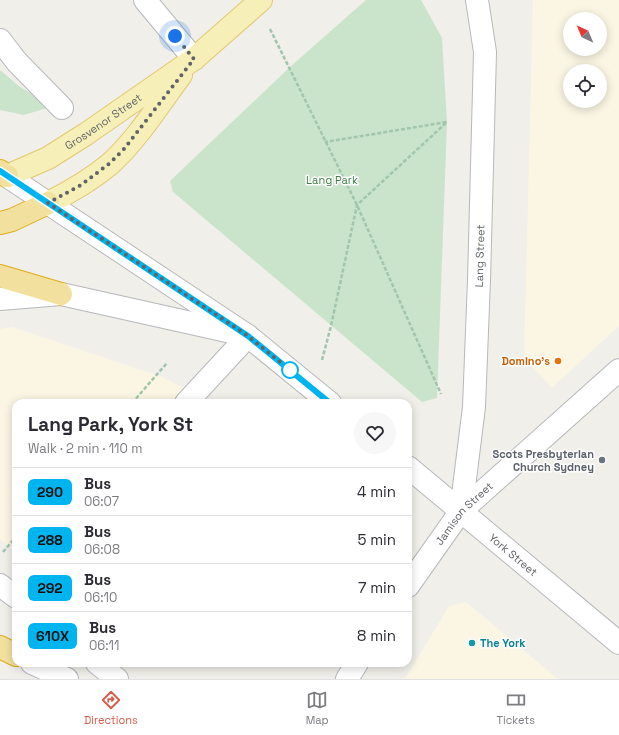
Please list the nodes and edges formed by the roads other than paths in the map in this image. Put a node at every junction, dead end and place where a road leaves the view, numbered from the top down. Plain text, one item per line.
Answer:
1 (145, 0) edge
2 (477, 0) edge
3 (493, 0) edge
4 (258, 2) edge
5 (0, 40) edge
6 (485, 52) junction
7 (194, 59) junction
8 (62, 108) dead end
9 (2, 175) edge
10 (48, 203) junction
11 (0, 223) edge
12 (0, 276) edge
13 (61, 294) junction
14 (0, 299) edge
15 (248, 336) junction
16 (619, 370) edge
17 (190, 399) edge
18 (325, 399) edge
19 (412, 470) edge
20 (461, 511) junction
21 (412, 580) edge
22 (0, 585) edge
23 (12, 594) edge
24 (619, 643) edge
25 (0, 648) edge
26 (12, 654) edge
27 (41, 667) edge
28 (102, 667) edge
29 (354, 667) edge
30 (67, 679) edge
31 (117, 679) edge
32 (346, 679) edge

1 - 7 street
2 - 6 street, Lang Street
3 - 6 street
4 - 7 main road, Grosvenor Street
5 - 8 street
6 - 20 street, Lang Street
7 - 9 main road, Grosvenor Street
7 - 10 main road, Grosvenor Street
9 - 10 street
10 - 11 highway
10 - 15 street
12 - 13 highway
13 - 14 street
13 - 15 street
15 - 17 street
15 - 18 street
16 - 20 street, Jamison Street
19 - 20 street, York Street
20 - 21 street, Jamison Street
20 - 24 street, York Street
22 - 23 street
25 - 26 highway
27 - 30 street
28 - 31 street
29 - 32 street

